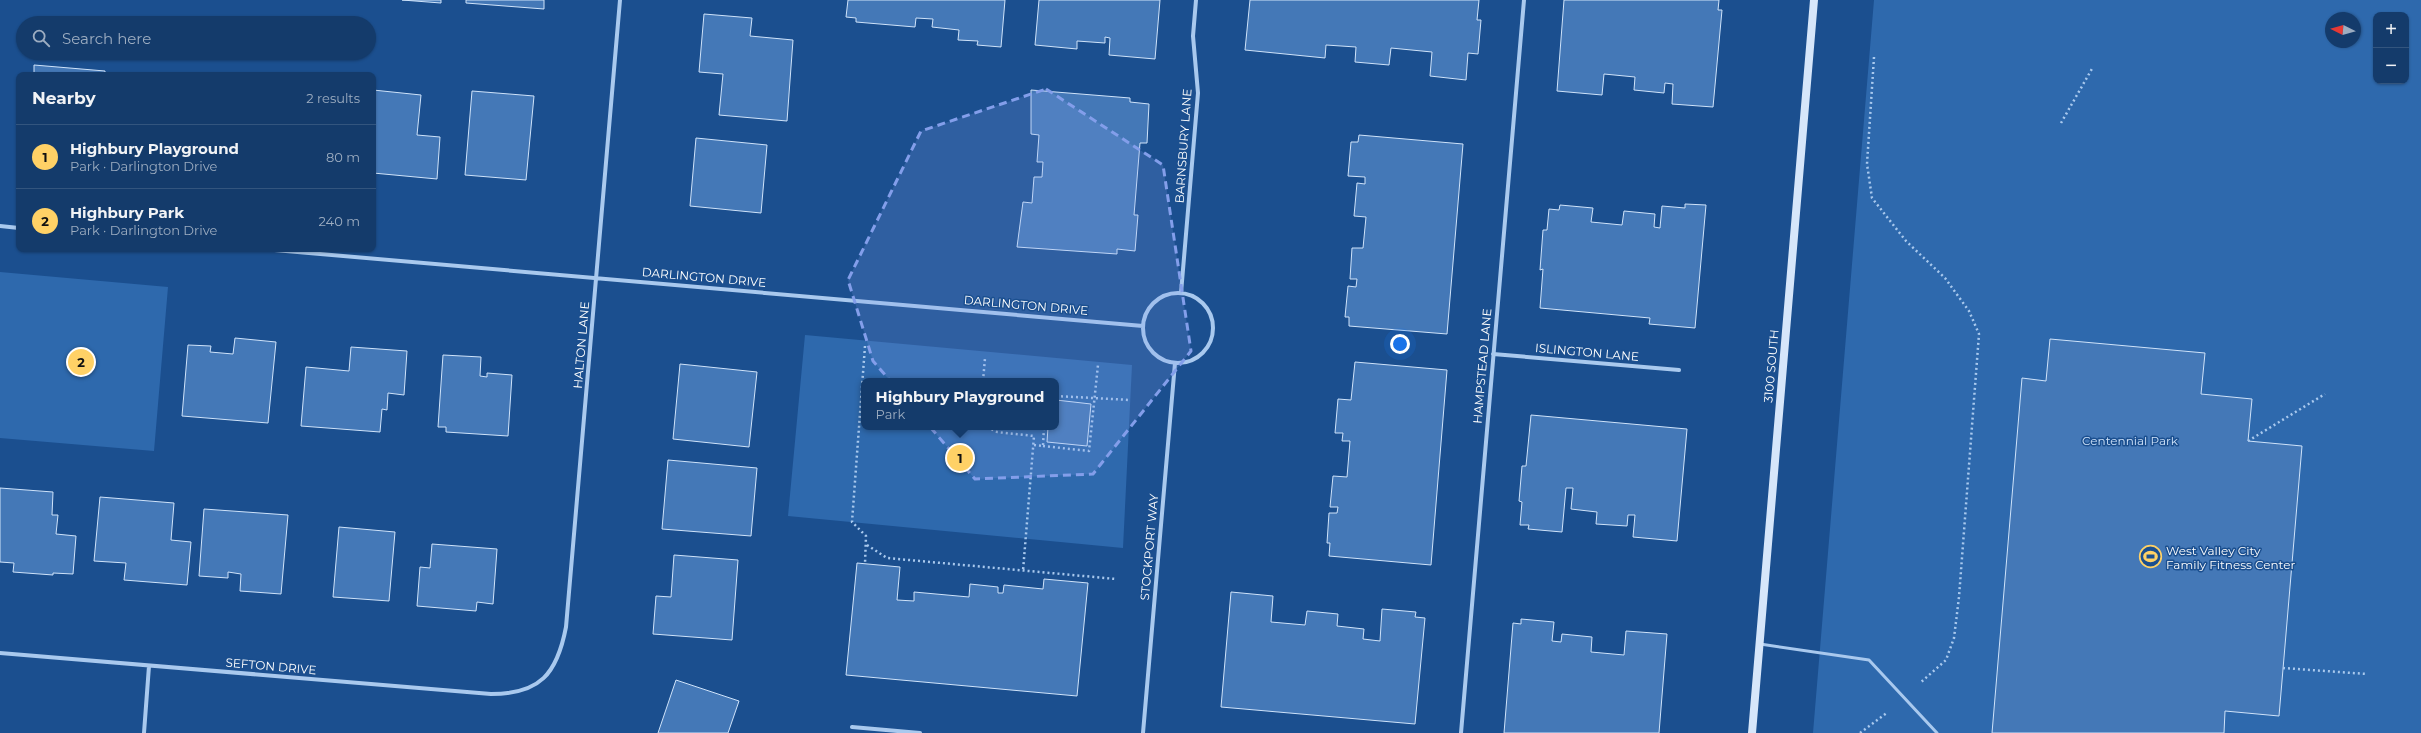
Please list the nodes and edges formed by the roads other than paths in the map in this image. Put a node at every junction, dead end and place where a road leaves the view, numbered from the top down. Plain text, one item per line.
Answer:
1 (620, 0) edge
2 (1196, 0) edge
3 (1524, 0) edge
4 (1814, 0) edge
5 (0, 226) edge
6 (16, 228) edge
7 (297, 252) edge
8 (596, 278) junction
9 (1181, 293) junction
10 (1143, 326) junction
11 (1493, 354) junction
12 (1175, 363) junction
13 (1678, 370) dead end
14 (1760, 644) junction
15 (0, 653) edge
16 (149, 666) junction
17 (539, 684) joint
18 (852, 727) dead end
19 (144, 733) edge
20 (920, 733) edge
21 (1143, 733) edge
22 (1460, 733) edge
23 (1752, 733) edge
24 (1937, 733) edge

1 - 8 street, HALTON LANE
2 - 9 street, BARNSBURY LANE
3 - 11 street, HAMPSTEAD LANE
4 - 14 main road, 3100 SOUTH
5 - 6 street
7 - 8 street, DARLINGTON DRIVE
8 - 10 street, DARLINGTON DRIVE
8 - 17 street, HALTON LANE
9 - 10 street
9 - 12 street
10 - 12 street
11 - 13 street, ISLINGTON LANE
11 - 22 street, HAMPSTEAD LANE
12 - 21 street, STOCKPORT WAY
14 - 23 main road, 3100 SOUTH
14 - 24 lane
15 - 16 street, SEFTON DRIVE
16 - 17 street, SEFTON DRIVE
16 - 19 street
18 - 20 street

